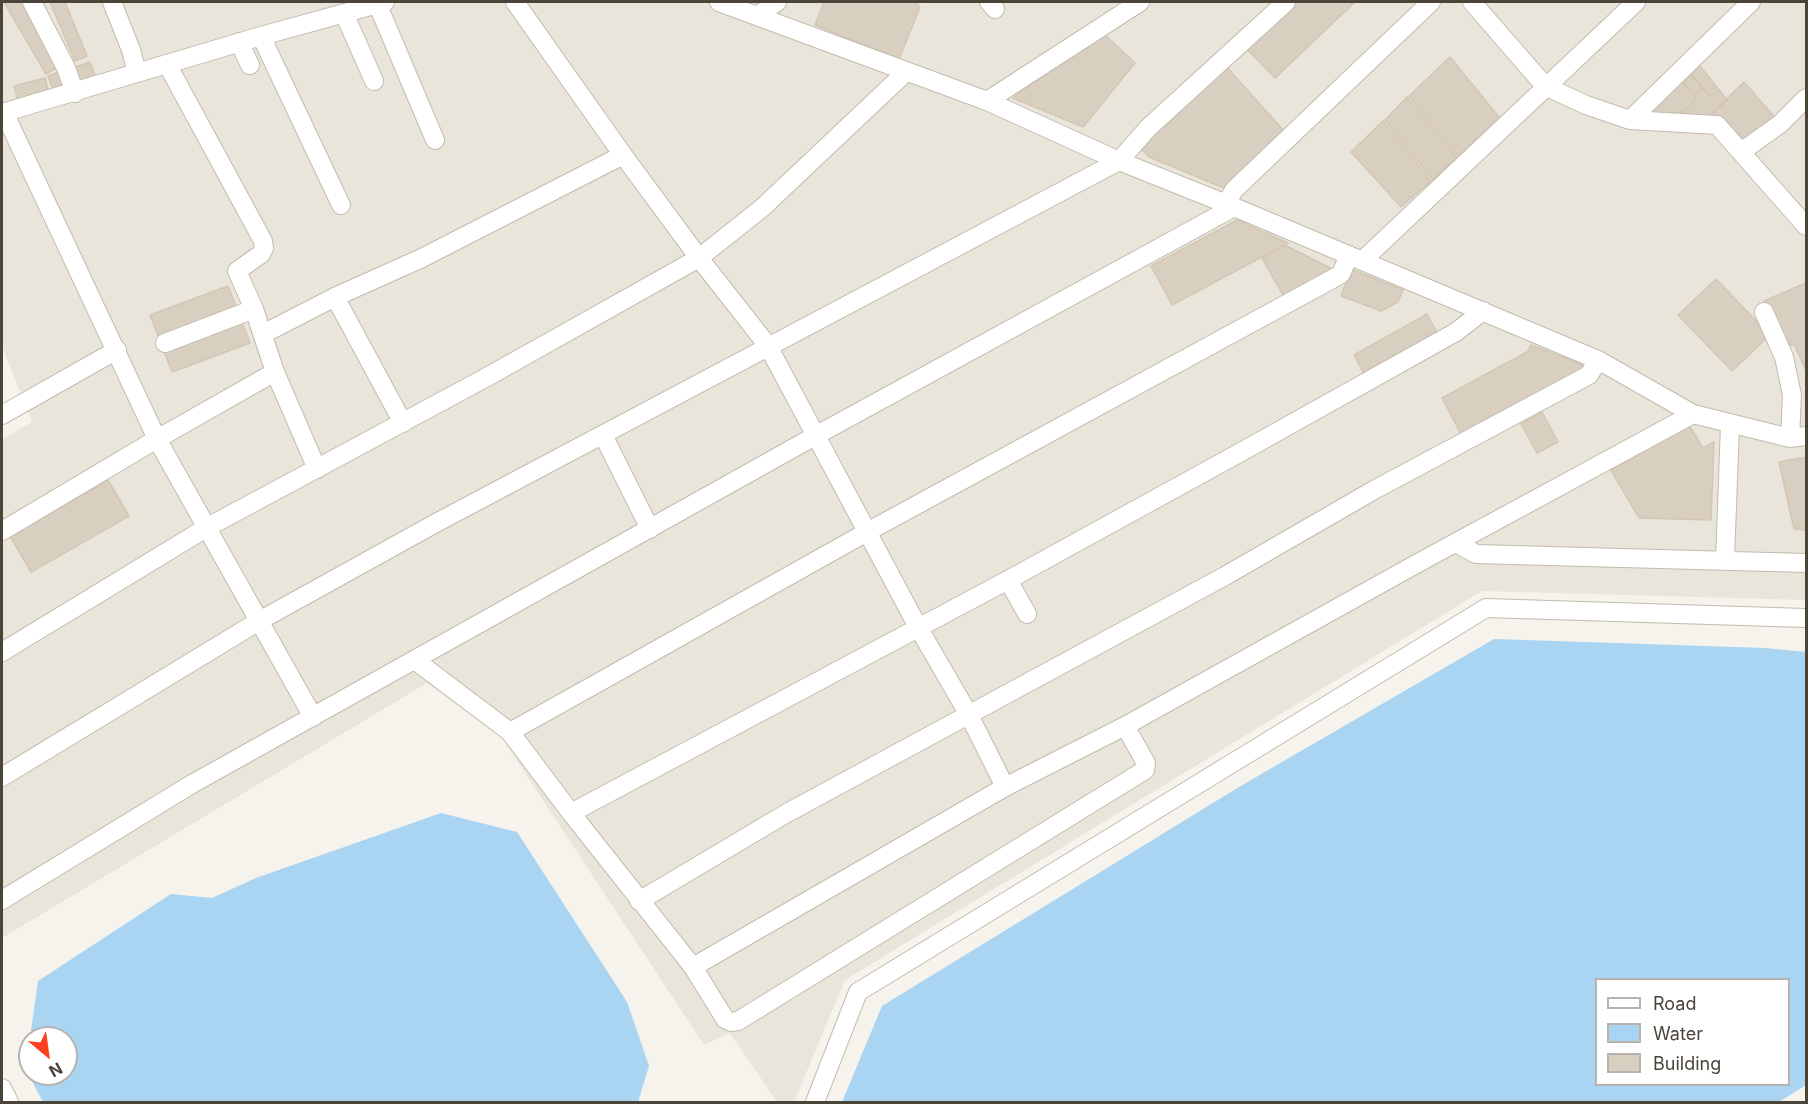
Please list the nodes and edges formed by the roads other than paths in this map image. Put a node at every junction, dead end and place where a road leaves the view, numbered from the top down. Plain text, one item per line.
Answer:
1 (32, 2) edge
2 (112, 2) edge
3 (381, 2) edge
4 (515, 2) edge
5 (719, 2) edge
6 (777, 2) edge
7 (1286, 2) edge
8 (1431, 2) edge
9 (1472, 2) edge
10 (1636, 2) edge
11 (1751, 2) edge
12 (1134, 3) edge
13 (345, 13) junction
14 (758, 16) junction
15 (261, 36) junction
16 (239, 42) junction
17 (167, 64) junction
18 (250, 65) dead end
19 (906, 72) junction
20 (137, 73) junction
21 (374, 81) dead end
22 (1545, 86) junction
23 (75, 93) junction
24 (1806, 98) edge
25 (987, 101) junction
26 (3, 113) edge
27 (1630, 120) junction
28 (435, 140) dead end
29 (1741, 152) junction
30 (623, 155) junction
31 (1119, 161) junction
32 (341, 205) dead end
33 (1230, 205) junction
34 (1804, 218) edge
35 (699, 258) junction
36 (1356, 258) junction
37 (335, 297) junction
38 (254, 309) junction
39 (1483, 311) junction
40 (1764, 312) dead end
41 (262, 334) junction
42 (165, 343) dead end
43 (768, 346) junction
44 (117, 350) junction
45 (1598, 360) junction
46 (275, 372) junction
47 (1693, 414) junction
48 (2, 416) edge
49 (403, 423) junction
50 (1730, 424) junction
51 (603, 435) junction
52 (815, 436) junction
53 (1798, 437) edge
54 (157, 438) junction
55 (317, 469) junction
56 (206, 528) junction
57 (650, 529) junction
58 (2, 531) edge
59 (867, 532) junction
60 (1456, 543) junction
61 (1725, 561) junction
62 (1806, 563) edge
63 (1008, 580) junction
64 (1027, 614) dead end
65 (1806, 618) edge
66 (259, 621) junction
67 (918, 627) junction
68 (2, 652) edge
69 (416, 661) junction
70 (969, 715) junction
71 (313, 717) junction
72 (1125, 726) junction
73 (510, 732) junction
74 (2, 777) edge
75 (1005, 787) junction
76 (571, 813) junction
77 (2, 900) edge
78 (639, 901) junction
79 (693, 968) junction
80 (2, 1088) edge
81 (9, 1102) edge
82 (815, 1102) edge

1 - 23 street
2 - 20 street
3 - 13 street
3 - 28 street
4 - 30 street
5 - 14 street
6 - 14 street
7 - 31 street
8 - 33 street
9 - 22 street
10 - 22 street
11 - 27 street
12 - 25 street
13 - 15 street
13 - 21 street
14 - 19 street
15 - 16 street
15 - 32 street
16 - 17 street
16 - 18 street
17 - 20 street
17 - 38 street
19 - 25 street
19 - 35 street
20 - 23 street
22 - 27 street
22 - 36 street
23 - 26 street
24 - 29 street
25 - 31 street
26 - 44 street
27 - 29 street
29 - 34 street
30 - 35 street
30 - 37 street
31 - 33 street
31 - 43 street
33 - 36 street
33 - 52 street
35 - 43 street
35 - 49 street
36 - 39 street
36 - 59 street
37 - 41 street
37 - 49 street
38 - 41 street
38 - 42 street
39 - 45 street
39 - 63 street
40 - 53 street
41 - 46 street
43 - 51 street
43 - 52 street
44 - 48 street
44 - 54 street
45 - 47 street
45 - 70 street
46 - 54 street
46 - 55 street
47 - 50 street
47 - 60 street
49 - 55 street
50 - 53 street
50 - 61 street
51 - 57 street
51 - 66 street
52 - 57 street
52 - 59 street
54 - 56 street
54 - 58 street
55 - 56 street
56 - 66 street
56 - 68 street
57 - 69 street
59 - 67 street
59 - 73 street
60 - 61 street
60 - 72 street
61 - 62 street
63 - 64 street
63 - 67 street
65 - 82 street
66 - 71 street
66 - 74 street
67 - 70 street
67 - 76 street
69 - 71 street
69 - 73 street
70 - 75 street
70 - 78 street
71 - 77 street
72 - 75 street
72 - 79 street
73 - 76 street
75 - 79 street
76 - 78 street
78 - 79 street
80 - 81 street

